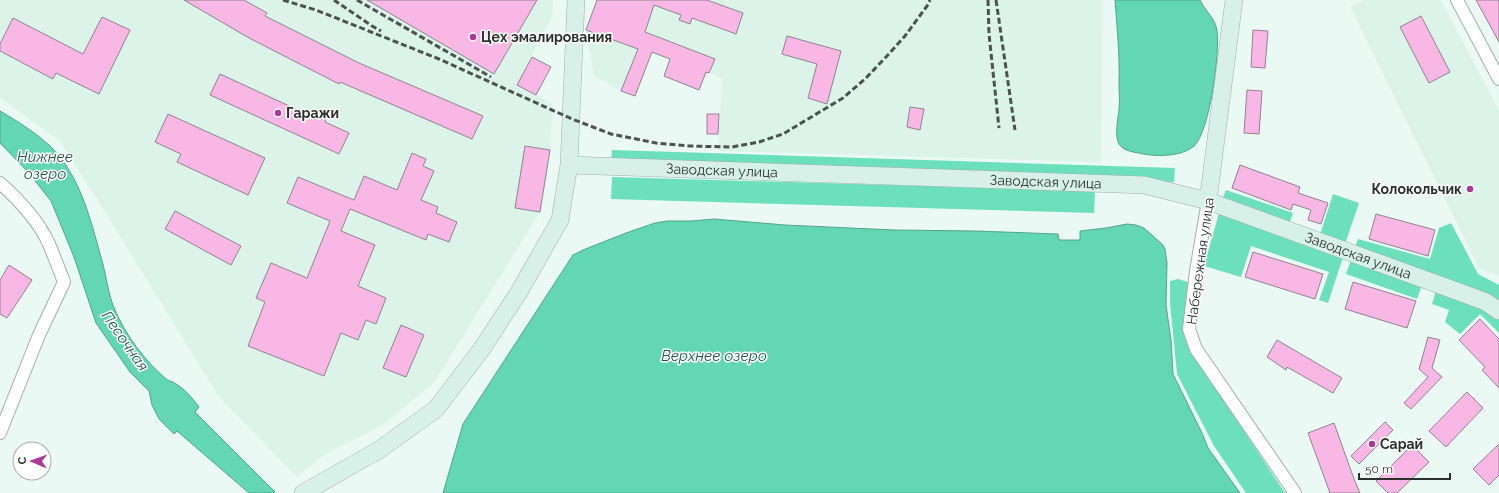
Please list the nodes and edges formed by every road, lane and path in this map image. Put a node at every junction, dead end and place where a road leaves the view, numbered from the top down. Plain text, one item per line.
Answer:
1 (576, 0) edge
2 (1234, 0) edge
3 (1457, 0) edge
4 (1499, 79) edge
5 (569, 166) junction
6 (0, 183) edge
7 (1208, 201) junction
8 (1499, 311) edge
9 (0, 433) edge
10 (303, 493) edge
11 (1294, 493) edge

1 - 5 main road
2 - 7 main road, Набережная улица
3 - 4 street
5 - 7 main road, Заводская улица
5 - 10 main road
6 - 9 street
7 - 8 main road, Заводская улица
7 - 11 street, Набережная улица

